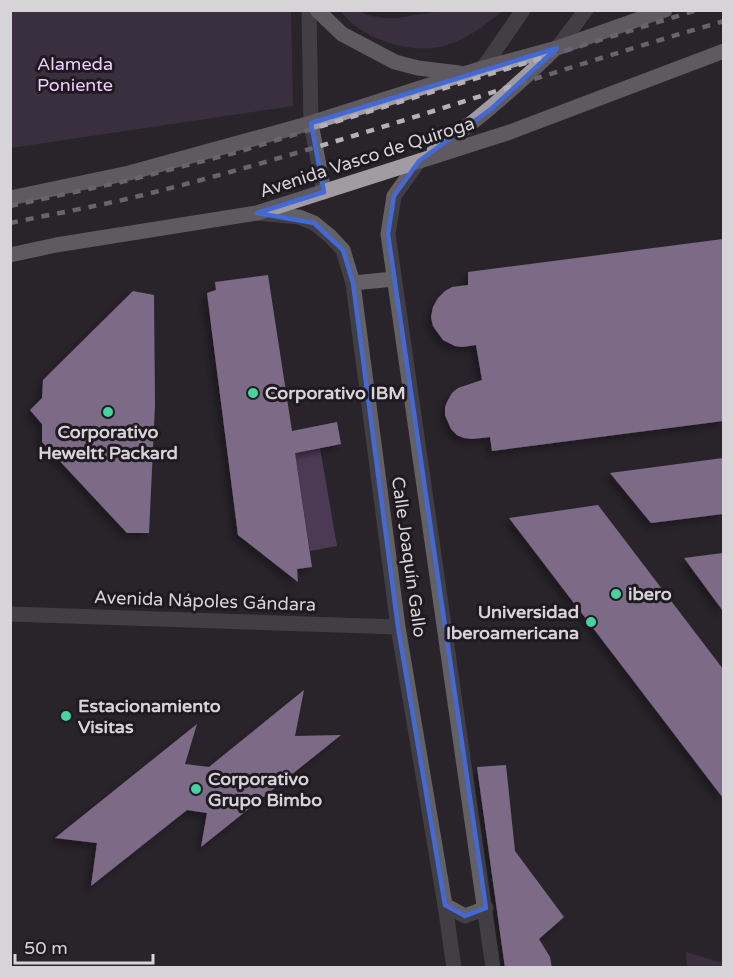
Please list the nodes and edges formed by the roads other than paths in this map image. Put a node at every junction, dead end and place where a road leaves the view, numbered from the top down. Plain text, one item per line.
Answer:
1 (309, 10) edge
2 (317, 10) edge
3 (523, 10) edge
4 (586, 10) edge
5 (665, 10) edge
6 (557, 48) junction
7 (723, 51) edge
8 (483, 68) junction
9 (465, 73) junction
10 (311, 123) junction
11 (419, 161) junction
12 (324, 192) junction
13 (10, 198) edge
14 (257, 213) junction
15 (10, 255) edge
16 (394, 279) junction
17 (353, 283) junction
18 (10, 614) edge
19 (398, 627) junction
20 (445, 905) junction
21 (486, 908) junction
22 (454, 968) edge
23 (494, 968) edge

1 - 10 street
2 - 9 main road
3 - 8 street
4 - 6 street
5 - 6 main road
6 - 8 main road
6 - 11 main road
7 - 11 main road, Avenida Vasco de Quiroga
8 - 9 main road
9 - 10 main road
10 - 12 street
10 - 13 main road
11 - 12 main road, Avenida Vasco de Quiroga
11 - 16 street, Calle Joaquín Gallo
12 - 14 main road, Avenida Vasco de Quiroga
14 - 15 main road, Avenida Vasco de Quiroga
14 - 17 street, Calle Joaquín Gallo
16 - 17 street
16 - 21 street, Calle Joaquín Gallo
17 - 19 street, Calle Joaquín Gallo
18 - 19 street, Avenida Nápoles Gándara
19 - 20 street, Calle Joaquín Gallo
20 - 21 street
20 - 22 street, Calle Joaquín Gallo
21 - 23 street, Calle Joaquín Gallo

